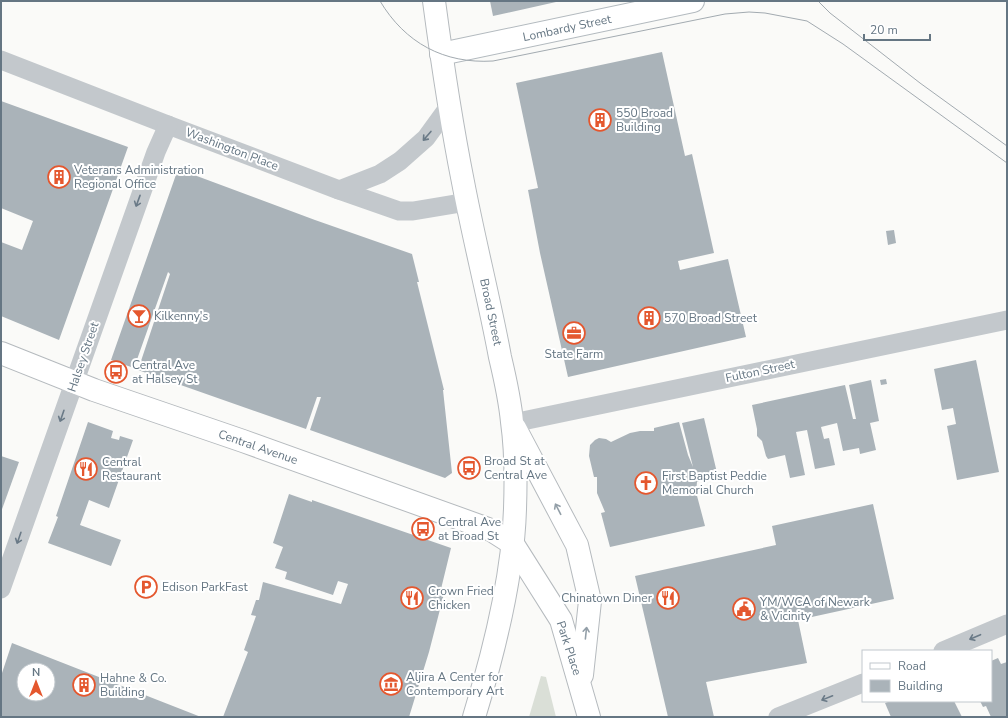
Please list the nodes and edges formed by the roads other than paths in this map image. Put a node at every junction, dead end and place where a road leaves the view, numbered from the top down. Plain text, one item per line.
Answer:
1 (434, 1) edge
2 (693, 1) edge
3 (441, 54) junction
4 (1, 60) edge
5 (450, 105) junction
6 (168, 125) junction
7 (339, 190) junction
8 (467, 202) junction
9 (1007, 320) edge
10 (1, 353) edge
11 (74, 382) junction
12 (513, 423) junction
13 (513, 544) junction
14 (1, 589) edge
15 (1007, 624) edge
16 (945, 650) edge
17 (862, 683) edge
18 (581, 686) junction
19 (474, 717) edge
20 (589, 717) edge
21 (778, 717) edge

1 - 3 main road
2 - 3 main road, Lombardy Street
3 - 5 main road, Broad Street
4 - 6 street, Washington Place
5 -> 7 street
5 - 8 main road, Broad Street
6 - 7 street, Washington Place
6 -> 11 street, Halsey Street
7 - 8 street, Washington Place
8 - 12 main road, Broad Street
9 - 12 street, Fulton Street
10 - 11 main road, Central Avenue
11 - 13 main road, Central Avenue
11 -> 14 street, Halsey Street
12 - 13 main road
18 -> 12 main road
13 - 18 main road, Park Place
13 - 19 main road
15 -> 16 street
17 -> 21 street
18 - 20 main road, Park Place

